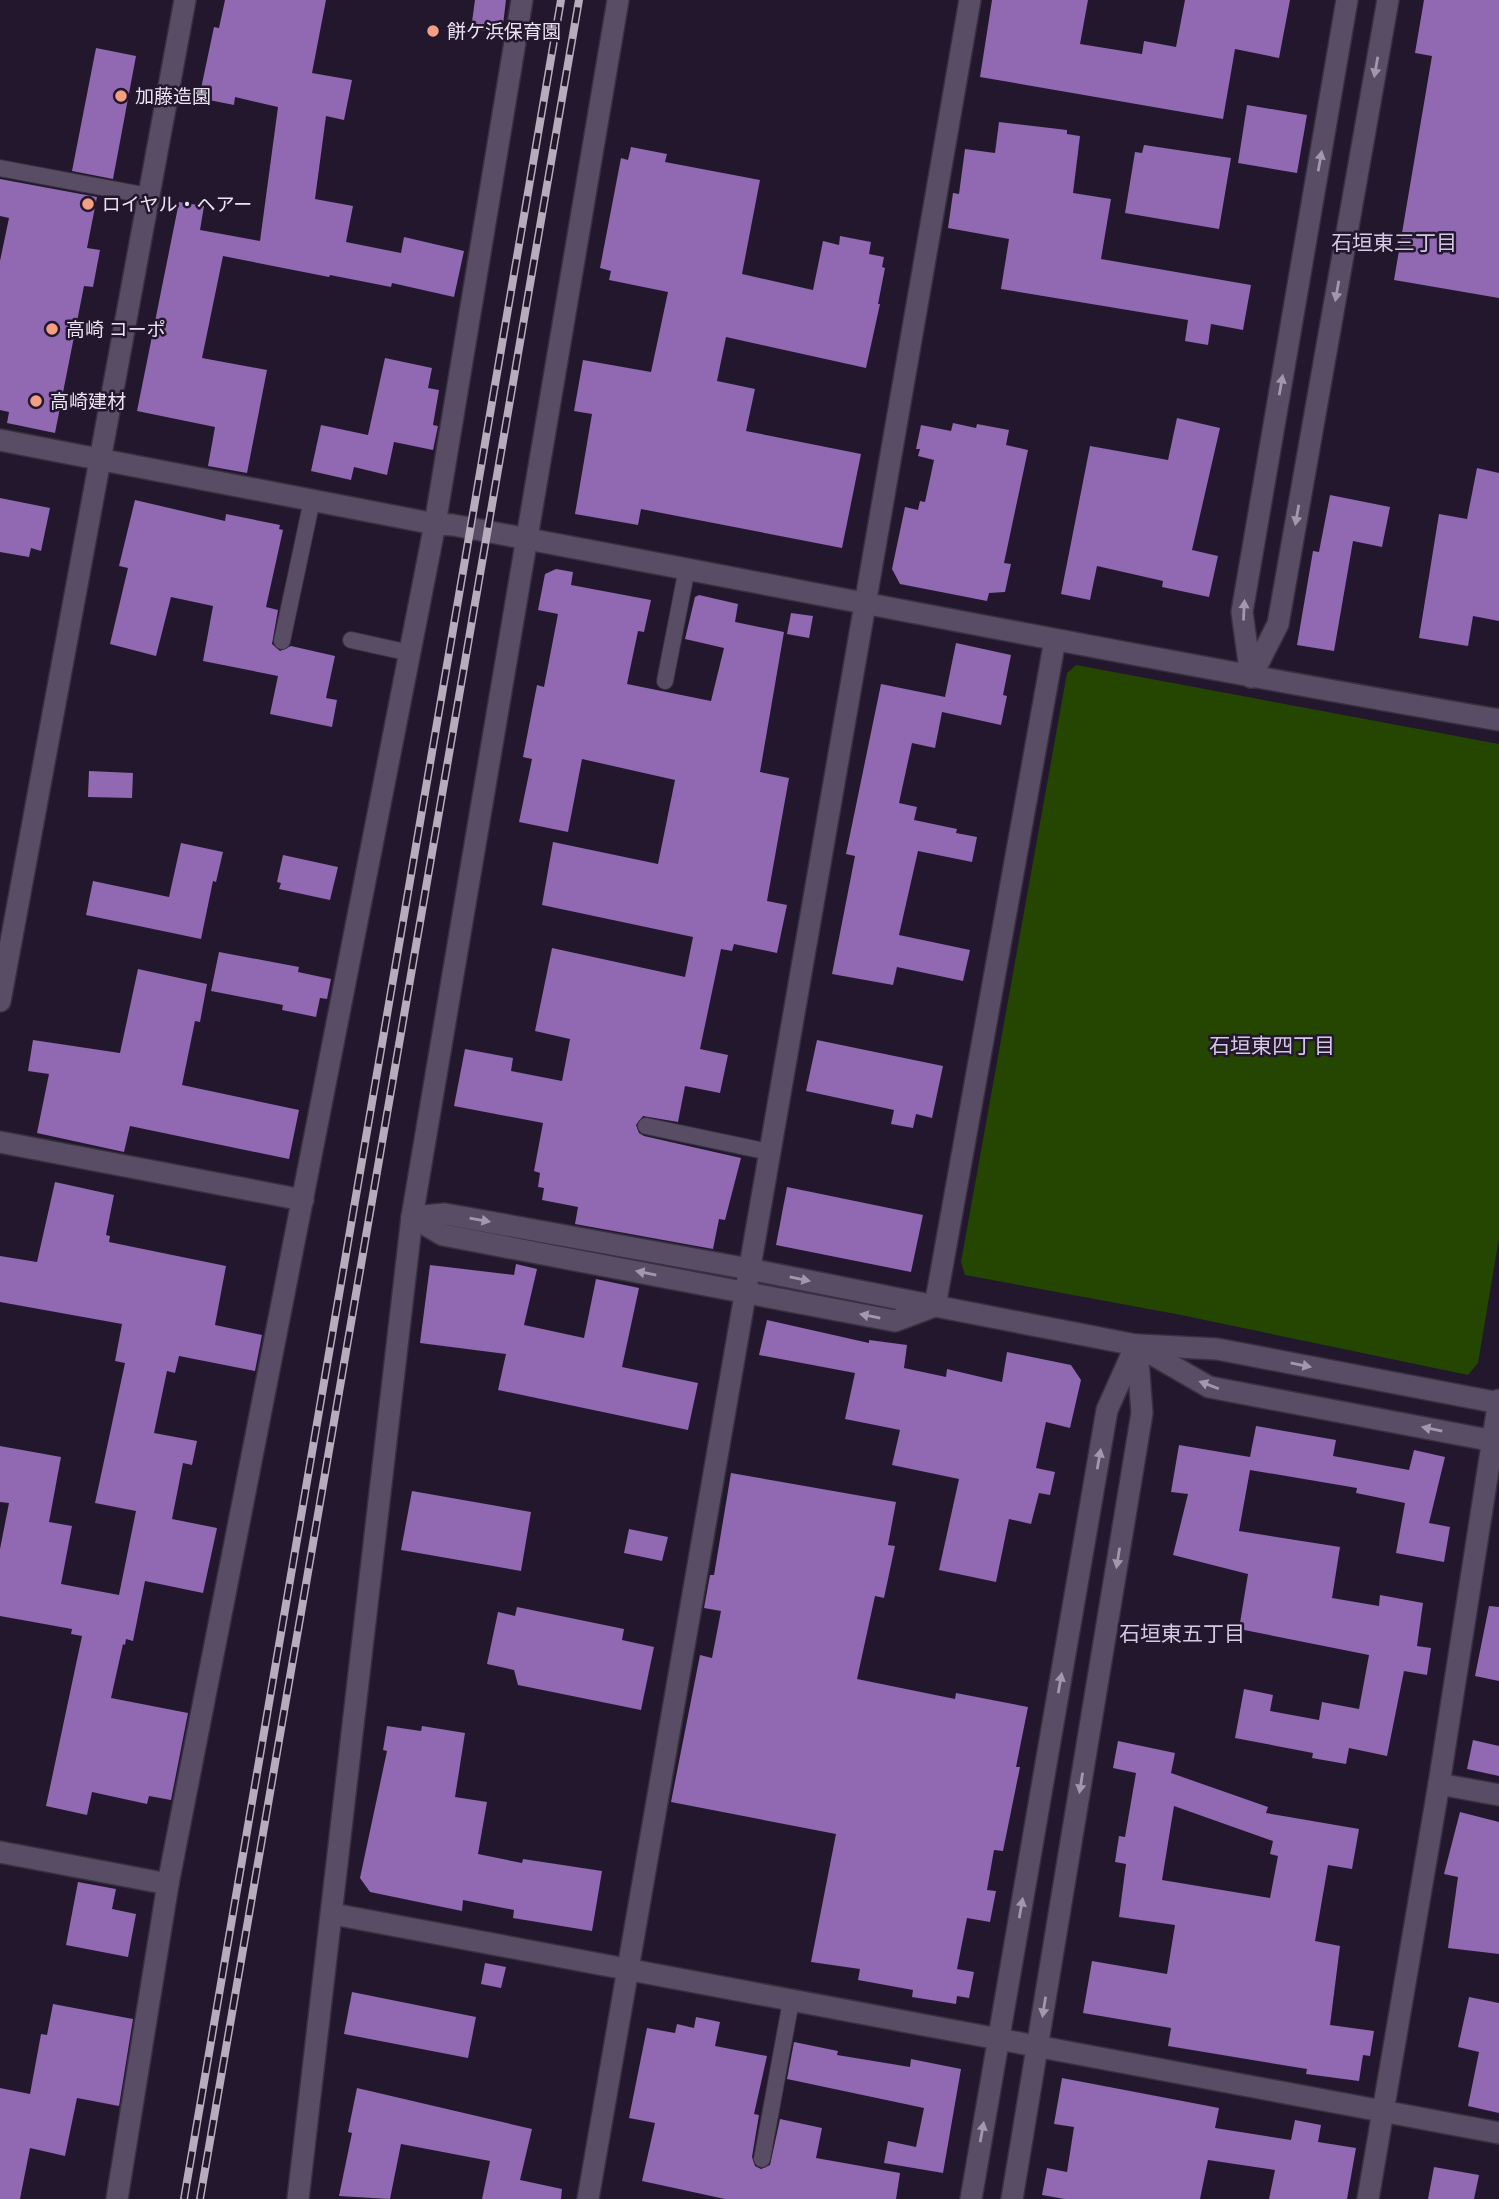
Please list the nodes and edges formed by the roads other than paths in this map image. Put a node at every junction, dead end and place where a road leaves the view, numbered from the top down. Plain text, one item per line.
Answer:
1 (185, 0) edge
2 (522, 0) edge
3 (618, 0) edge
4 (970, 0) edge
5 (1347, 0) edge
6 (1388, 0) edge
7 (0, 168) edge
8 (149, 196) junction
9 (0, 440) edge
10 (100, 458) junction
11 (312, 500) junction
12 (435, 524) junction
13 (525, 538) junction
14 (687, 568) junction
15 (865, 602) junction
16 (351, 640) dead end
17 (1055, 640) junction
18 (282, 641) dead end
19 (410, 653) junction
20 (1251, 677) junction
21 (665, 681) dead end
22 (1499, 720) edge
23 (0, 1001) edge
24 (646, 1126) dead end
25 (0, 1142) edge
26 (769, 1152) junction
27 (303, 1200) junction
28 (412, 1217) junction
29 (749, 1269) junction
30 (745, 1292) junction
31 (934, 1306) junction
32 (1136, 1345) junction
33 (1499, 1402) edge
34 (1496, 1441) edge
35 (1439, 1784) junction
36 (1499, 1795) edge
37 (0, 1852) edge
38 (168, 1884) junction
39 (333, 1914) junction
40 (628, 1971) junction
41 (791, 2001) junction
42 (998, 2040) junction
43 (1038, 2048) junction
44 (1382, 2111) junction
45 (1499, 2133) edge
46 (762, 2159) dead end
47 (117, 2199) edge
48 (298, 2199) edge
49 (588, 2199) edge
50 (971, 2199) edge
51 (1012, 2199) edge
52 (1367, 2199) edge

1 - 8 street
2 - 12 street
3 - 13 street
4 - 15 street
20 -> 5 street
6 -> 20 street
7 - 8 lane
8 - 10 street
9 - 10 street
10 - 11 street
10 - 23 street
11 - 12 street
11 - 18 lane
12 - 13 street
12 - 19 street
13 - 14 street
13 - 28 street
14 - 15 street
14 - 21 lane
15 - 17 street
15 - 26 street
16 - 19 lane
17 - 20 street
17 - 31 street
19 - 27 street
20 - 22 street
24 - 26 lane
25 - 27 street
26 - 29 street
27 - 38 street
28 -> 29 street
30 -> 28 street
28 - 39 street
29 - 30 street
29 -> 31 street
31 -> 30 street
30 - 40 street
31 - 32 street
32 -> 33 street
34 -> 32 street
42 -> 32 street
32 -> 43 street
33 - 34 street
34 - 35 street
35 - 36 street
35 - 44 street
37 - 38 street
38 - 47 street
39 - 40 street
39 - 48 street
40 - 41 street
40 - 49 street
41 - 42 street
41 - 46 lane
42 - 43 street
50 -> 42 street
43 - 44 street
43 - 51 street
44 - 45 street
44 - 52 street

